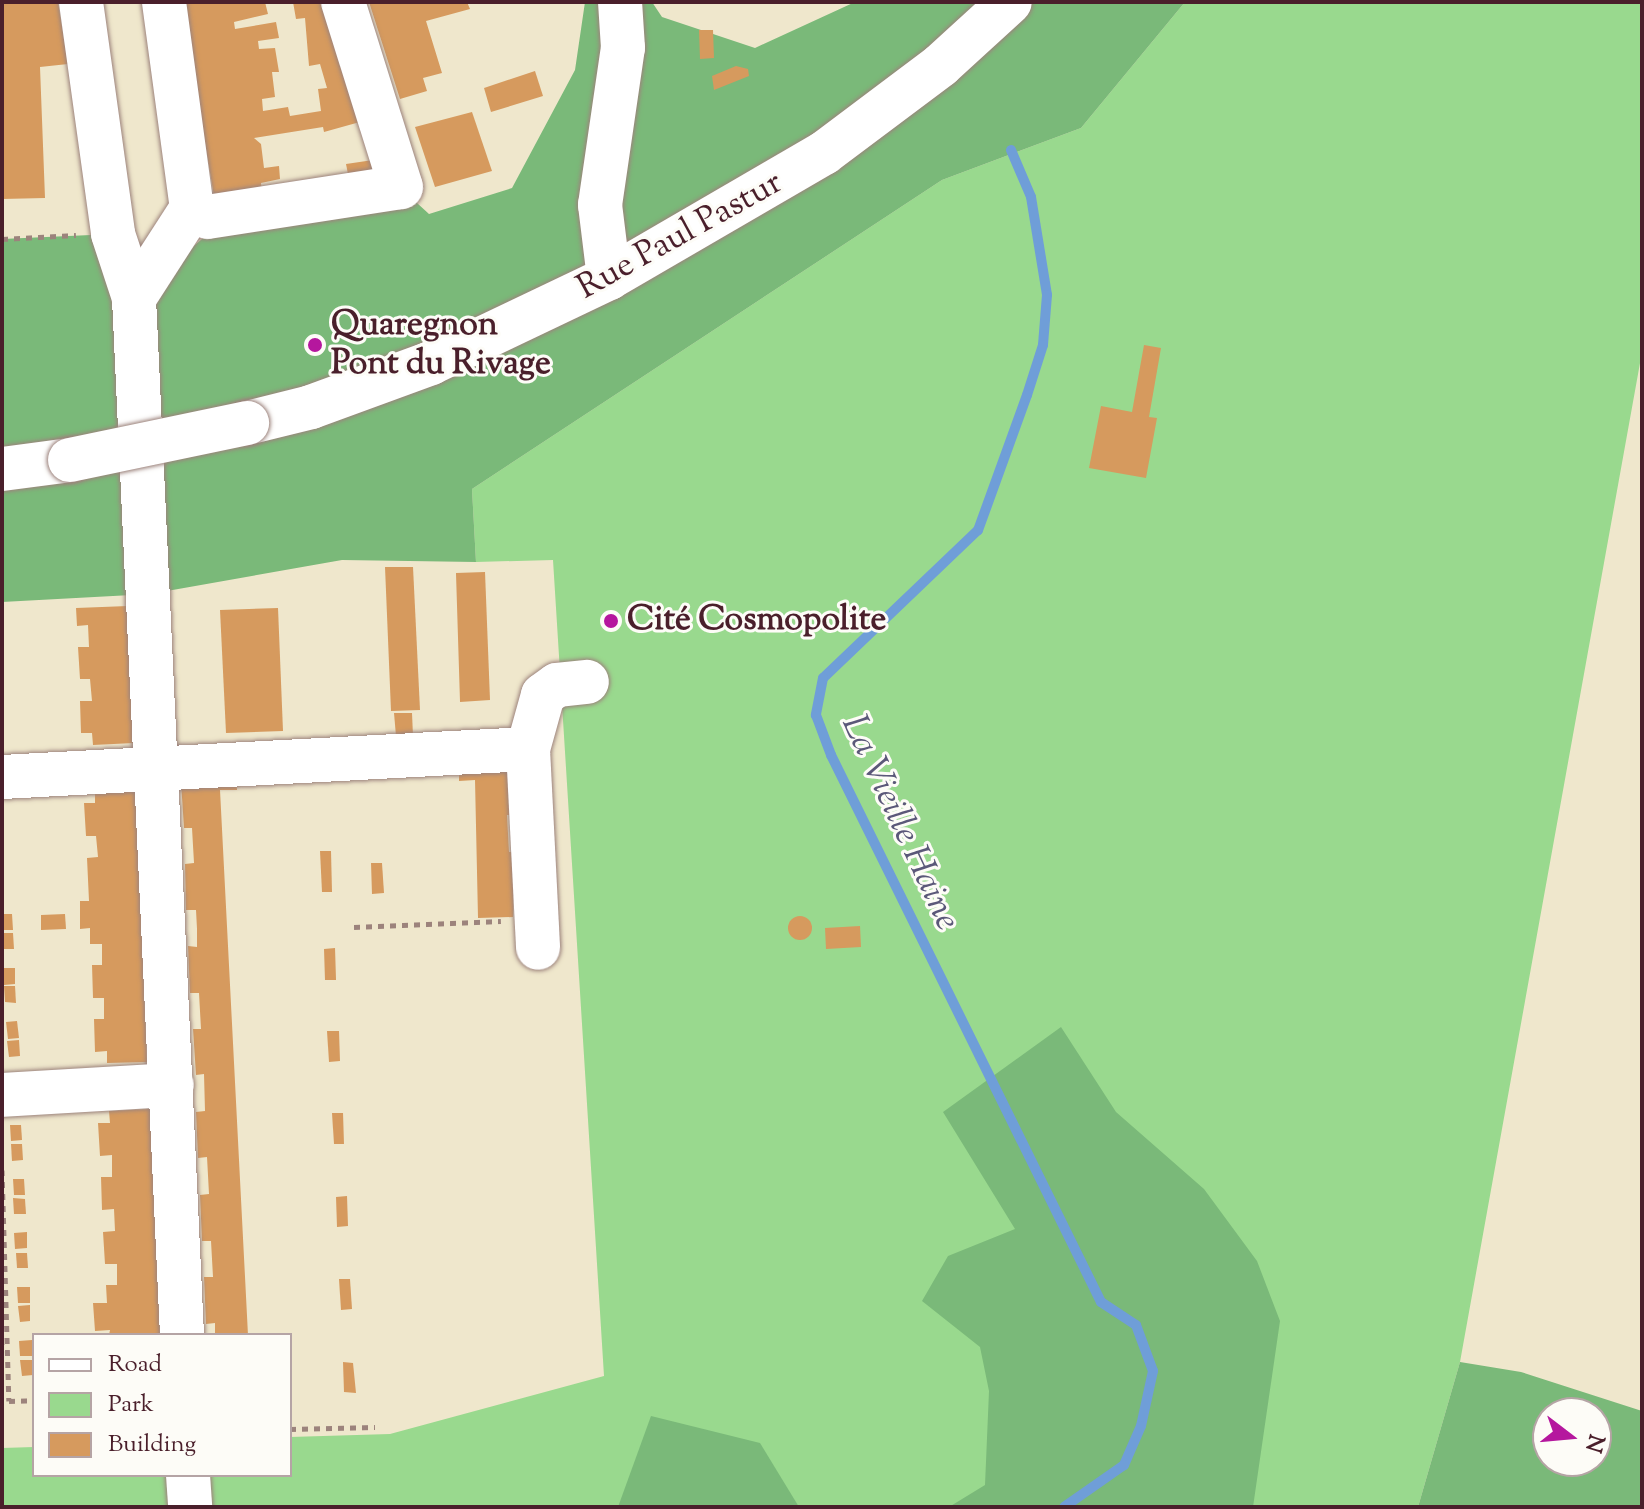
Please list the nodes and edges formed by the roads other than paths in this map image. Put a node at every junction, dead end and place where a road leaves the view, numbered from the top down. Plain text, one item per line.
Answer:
1 (81, 2) edge
2 (164, 2) edge
3 (343, 2) edge
4 (620, 2) edge
5 (1010, 2) edge
6 (200, 212) junction
7 (609, 278) junction
8 (134, 298) junction
9 (2, 469) edge
10 (587, 682) dead end
11 (528, 749) junction
12 (158, 769) junction
13 (2, 777) edge
14 (538, 934) road end
15 (172, 1085) junction
16 (2, 1095) edge
17 (182, 1333) edge
18 (188, 1477) edge
19 (190, 1507) edge

1 - 8 street
2 - 6 street
3 - 6 street
4 - 7 street
5 - 7 street, Rue Paul Pastur
6 - 8 street
7 - 9 street, Rue Paul Pastur, bridge
8 - 12 street
10 - 11 street
11 - 12 street
11 - 14 street
12 - 13 street
12 - 15 street
15 - 16 street
15 - 17 street
18 - 19 street

